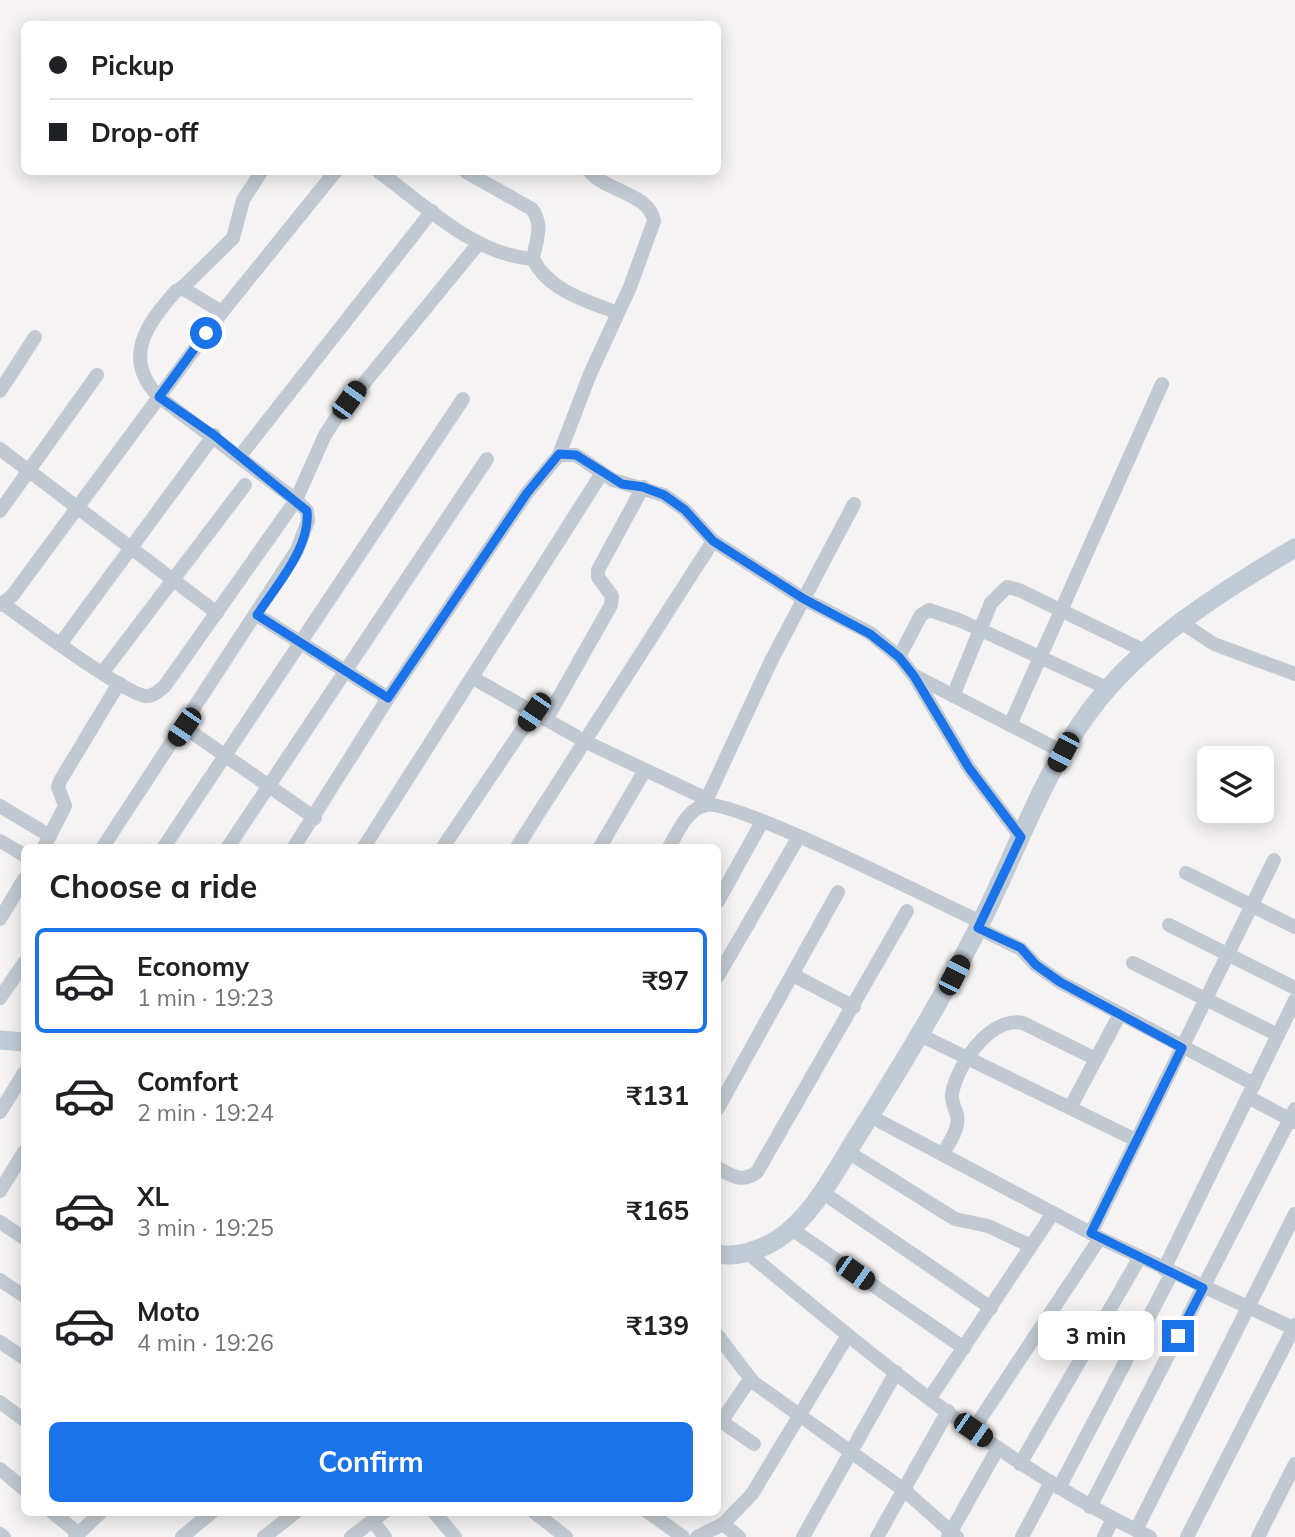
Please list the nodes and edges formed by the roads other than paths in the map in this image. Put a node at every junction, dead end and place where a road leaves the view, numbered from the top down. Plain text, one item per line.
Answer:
1 (259, 175) edge
2 (333, 175) edge
3 (383, 175) edge
4 (471, 175) edge
5 (594, 175) edge
6 (432, 211) junction
7 (479, 243) junction
8 (533, 259) junction
9 (182, 288) junction
10 (222, 312) junction
11 (618, 313) junction
12 (35, 337) dead end
13 (97, 375) dead end
14 (1162, 384) dead end
15 (0, 391) edge
16 (159, 397) junction
17 (463, 399) dead end
18 (214, 435) junction
19 (0, 449) edge
20 (559, 454) junction
21 (240, 456) junction
22 (487, 459) dead end
23 (31, 471) junction
24 (602, 473) junction
25 (245, 485) dead end
26 (643, 487) junction
27 (296, 500) junction
28 (854, 504) dead end
29 (78, 506) junction
30 (0, 511) edge
31 (713, 541) junction
32 (131, 548) junction
33 (1295, 548) edge
34 (172, 579) junction
35 (804, 599) junction
36 (1, 604) edge
37 (1061, 609) junction
38 (216, 613) junction
39 (257, 615) junction
40 (1182, 623) junction
41 (979, 629) junction
42 (61, 643) junction
43 (300, 644) junction
44 (1147, 652) junction
45 (1041, 656) junction
46 (899, 657) junction
47 (344, 671) junction
48 (103, 672) junction
49 (1295, 674) edge
50 (914, 676) junction
51 (473, 678) junction
52 (119, 683) junction
53 (1109, 689) junction
54 (953, 696) junction
55 (388, 698) junction
56 (540, 716) junction
57 (1010, 725) junction
58 (184, 727) junction
59 (586, 742) junction
60 (1063, 752) junction
61 (226, 757) junction
62 (645, 770) junction
63 (270, 786) junction
64 (706, 802) junction
65 (0, 806) edge
66 (315, 818) junction
67 (762, 822) junction
68 (1021, 837) junction
69 (799, 838) junction
70 (0, 841) edge
71 (47, 842) edge
72 (106, 844) edge
73 (166, 844) edge
74 (230, 844) edge
75 (296, 844) edge
76 (366, 844) edge
77 (445, 844) edge
78 (519, 844) edge
79 (602, 844) edge
80 (671, 844) edge
81 (21, 853) edge
82 (1274, 860) dead end
83 (1186, 873) dead end
84 (21, 883) edge
85 (838, 892) dead end
86 (721, 896) edge
87 (1252, 905) junction
88 (2, 910) edge
89 (906, 911) dead end
90 (979, 925) junction
91 (1169, 925) dead end
92 (1295, 926) edge
93 (1228, 954) junction
94 (1133, 963) dead end
95 (21, 967) edge
96 (721, 971) edge
97 (793, 975) junction
98 (1295, 988) edge
99 (0, 998) edge
100 (1206, 999) junction
101 (1295, 1000) edge
102 (854, 1007) junction
103 (1120, 1014) junction
104 (920, 1035) junction
105 (1278, 1035) junction
106 (0, 1040) edge
107 (21, 1042) edge
108 (1182, 1048) junction
109 (968, 1059) junction
110 (1096, 1059) junction
111 (21, 1078) edge
112 (1251, 1090) junction
113 (721, 1103) edge
114 (1070, 1108) junction
115 (0, 1112) edge
116 (870, 1116) junction
117 (1293, 1116) edge
118 (1136, 1140) junction
119 (848, 1152) junction
120 (943, 1154) junction
121 (21, 1157) edge
122 (721, 1170) edge
123 (0, 1191) edge
124 (822, 1192) junction
125 (1053, 1213) junction
126 (1295, 1214) edge
127 (0, 1222) edge
128 (790, 1228) junction
129 (1096, 1235) junction
130 (21, 1236) edge
131 (1031, 1246) junction
132 (748, 1253) junction
133 (721, 1255) edge
134 (1140, 1257) junction
135 (1168, 1271) junction
136 (0, 1280) edge
137 (1203, 1288) junction
138 (21, 1294) edge
139 (991, 1308) junction
140 (1246, 1308) junction
141 (1294, 1327) edge
142 (848, 1335) junction
143 (721, 1340) edge
144 (0, 1342) edge
145 (964, 1348) junction
146 (21, 1356) edge
147 (896, 1372) junction
148 (753, 1382) junction
149 (930, 1398) junction
150 (0, 1402) edge
151 (948, 1411) junction
152 (799, 1415) junction
153 (21, 1418) edge
154 (721, 1418) edge
155 (721, 1422) edge
156 (973, 1430) junction
157 (754, 1444) dead end
158 (998, 1448) junction
159 (853, 1453) junction
160 (1020, 1464) junction
161 (1295, 1464) edge
162 (0, 1469) edge
163 (1055, 1485) junction
164 (21, 1486) edge
165 (904, 1490) junction
166 (1090, 1507) junction
167 (56, 1516) edge
168 (97, 1516) edge
169 (207, 1516) edge
170 (291, 1516) edge
171 (378, 1516) edge
172 (437, 1516) edge
173 (539, 1516) edge
174 (654, 1516) edge
175 (1114, 1519) junction
176 (723, 1524) junction
177 (1143, 1534) edge
178 (77, 1535) edge
179 (952, 1535) edge
180 (182, 1537) edge
181 (264, 1537) edge
182 (351, 1537) edge
183 (385, 1537) edge
184 (455, 1537) edge
185 (566, 1537) edge
186 (683, 1537) edge
187 (697, 1537) edge
188 (739, 1537) edge
189 (803, 1537) edge
190 (877, 1537) edge
191 (1022, 1537) edge
192 (1104, 1537) edge
193 (1187, 1537) edge
194 (1258, 1537) edge

1 - 9 street
2 - 10 street
3 - 6 street
4 - 8 street
5 - 11 street
6 - 7 street
6 - 21 street
7 - 8 street
7 - 27 street
8 - 11 street
9 - 10 street
9 - 16 street
10 - 16 street
11 - 20 street
12 - 15 street
13 - 23 street
14 - 37 street
16 - 18 street
16 - 29 street
17 - 43 street
18 - 21 street
18 - 32 street
19 - 23 street
20 - 24 street
20 - 55 street
21 - 27 street
22 - 47 street
23 - 29 street
23 - 30 street
24 - 26 street
24 - 51 street
25 - 34 street
26 - 31 street
26 - 56 street
27 - 38 street
27 - 39 street
28 - 35 street
29 - 32 street
29 - 36 street
31 - 35 street
31 - 59 street
32 - 34 street
32 - 42 street
33 - 40 main road
34 - 38 street
34 - 48 street
35 - 46 street
35 - 64 street
36 - 42 street
37 - 41 street
37 - 44 street
37 - 45 street
38 - 52 street
39 - 43 street
39 - 58 street
40 - 44 main road
40 - 49 street
41 - 45 street
41 - 46 street
41 - 54 street
42 - 48 street
43 - 47 street
43 - 61 street
44 - 53 main road
45 - 53 street
45 - 57 street
46 - 50 street
47 - 55 street
47 - 63 street
48 - 52 street
50 - 54 street
50 - 68 street
51 - 56 street
51 - 76 street
52 - 71 street
53 - 60 main road
54 - 57 street
55 - 66 street
56 - 59 street
56 - 77 street
57 - 60 street
58 - 61 street
58 - 72 street
59 - 62 street
59 - 78 street
60 - 68 main road
61 - 63 street
61 - 73 street
62 - 64 street
62 - 79 street
63 - 66 street
63 - 74 street
64 - 67 street
64 - 80 street
65 - 71 street
66 - 75 street
67 - 69 street
67 - 86 street
68 - 90 main road
69 - 90 street
69 - 96 street
70 - 81 street
82 - 87 street
83 - 87 street
84 - 88 street
85 - 97 street
87 - 92 street
87 - 93 street
89 - 102 street
90 - 103 street
90 - 104 main road
91 - 93 street
93 - 98 street
93 - 100 street
94 - 100 street
95 - 99 street
97 - 102 street
97 - 113 street
100 - 105 street
100 - 108 street
101 - 105 street
102 - 122 street
103 - 108 street
103 - 110 street
104 - 109 street
104 - 116 main road
105 - 112 street
106 - 107 main road
108 - 112 street
108 - 118 street
109 - 110 street
109 - 114 street
109 - 120 street
110 - 114 street
111 - 115 street
112 - 117 street
112 - 135 street
114 - 118 street
116 - 119 main road
116 - 120 street
117 - 137 street
118 - 129 street
119 - 124 main road
119 - 131 street
120 - 125 street
121 - 123 street
124 - 128 main road
124 - 139 street
125 - 129 street
125 - 131 street
126 - 140 street
127 - 130 street
128 - 132 main road
128 - 145 street
129 - 134 street
129 - 156 street
131 - 139 street
132 - 133 main road
132 - 142 street
134 - 135 street
134 - 160 street
135 - 137 street
135 - 163 street
136 - 138 street
137 - 140 street
137 - 166 street
139 - 145 street
140 - 141 street
140 - 177 street
141 - 193 street
142 - 147 street
142 - 152 street
143 - 148 street
144 - 146 street
145 - 149 street
147 - 149 street
147 - 159 street
148 - 152 street
148 - 154 street
149 - 151 street
150 - 153 street
151 - 156 street
151 - 165 street
152 - 159 street
152 - 176 street
155 - 157 street
156 - 158 street
158 - 160 street
158 - 179 street
159 - 165 street
159 - 189 street
160 - 163 street
161 - 194 street
162 - 164 street
163 - 166 street
163 - 191 street
165 - 179 street
165 - 190 street
166 - 175 street
167 - 178 street
168 - 178 street
169 - 180 street
170 - 181 street
171 - 182 street
171 - 183 street
172 - 184 street
173 - 185 street
174 - 186 street
175 - 177 street
175 - 192 street
176 - 187 street
176 - 188 street

